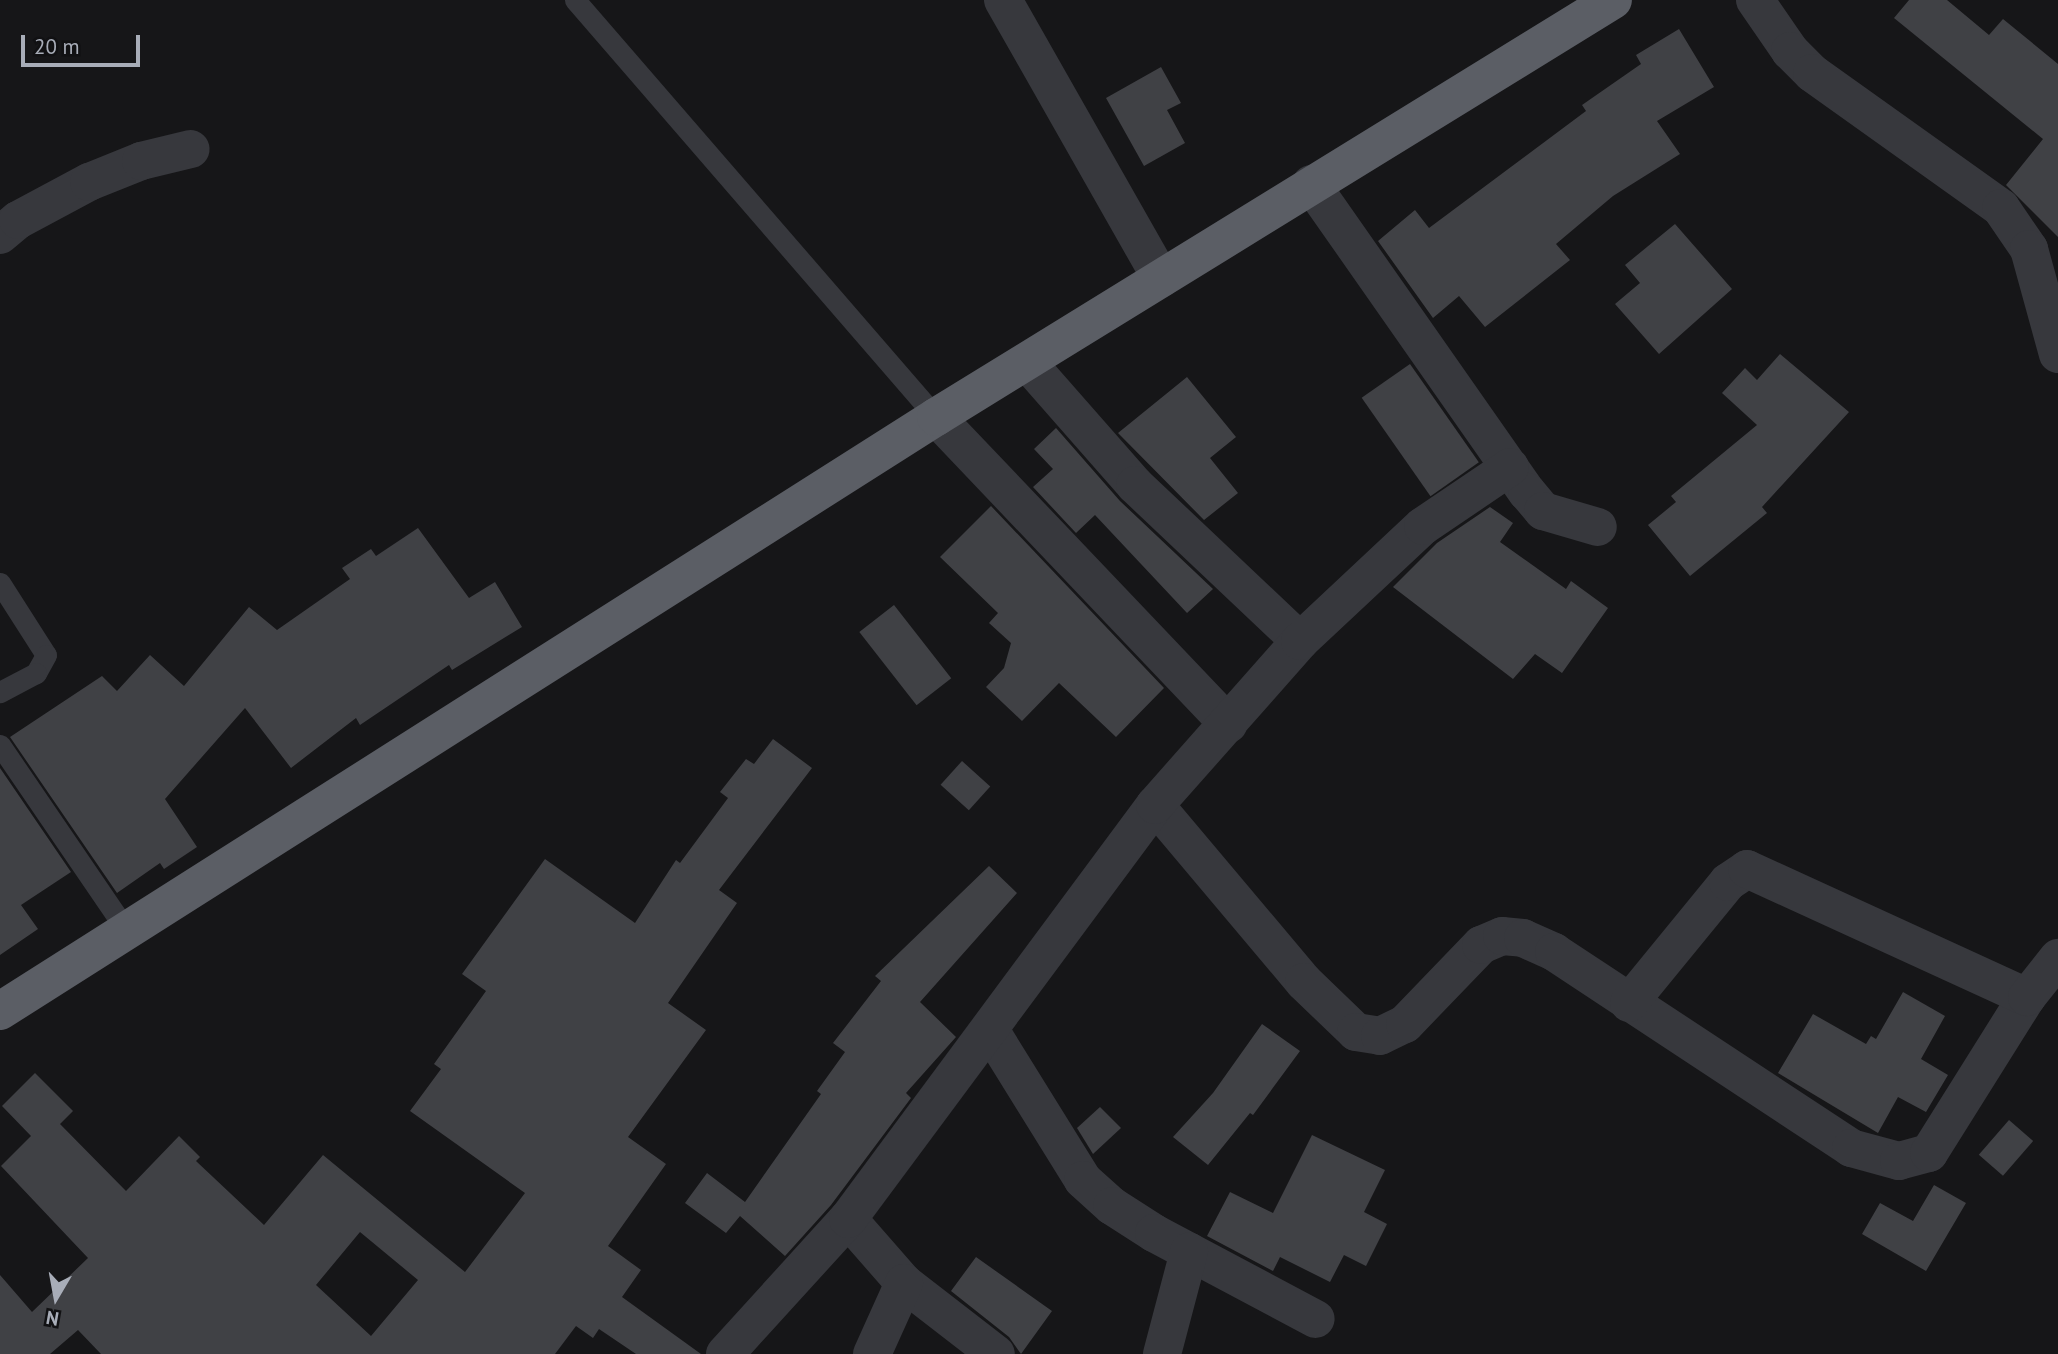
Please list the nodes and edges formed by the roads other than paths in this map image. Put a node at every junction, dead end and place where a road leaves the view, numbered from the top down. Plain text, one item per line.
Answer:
1 (575, 0) edge
2 (1003, 0) edge
3 (1613, 0) edge
4 (1755, 0) edge
5 (191, 149) dead end
6 (1311, 184) junction
7 (0, 235) edge
8 (1161, 278) junction
9 (2058, 354) edge
10 (1027, 362) junction
11 (936, 417) junction
12 (1510, 467) junction
13 (1598, 527) dead end
14 (0, 583) edge
15 (1300, 641) junction
16 (0, 692) edge
17 (1228, 724) junction
18 (0, 745) edge
19 (1155, 805) junction
20 (127, 931) junction
21 (2058, 958) edge
22 (2027, 997) junction
23 (1629, 1003) junction
24 (0, 1011) edge
25 (990, 1030) junction
26 (848, 1219) junction
27 (1189, 1252) junction
28 (904, 1283) junction
29 (1316, 1319) dead end
30 (725, 1354) edge
31 (872, 1354) edge
32 (996, 1354) edge
33 (1162, 1354) edge

1 - 11 lane
2 - 8 street
3 - 6 highway
4 - 9 street
5 - 7 street
6 - 8 highway
6 - 12 street
8 - 10 highway
10 - 11 highway
10 - 15 street
11 - 17 street
11 - 20 highway
12 - 13 street
12 - 15 street
14 - 16 lane
15 - 17 street
17 - 19 street
18 - 20 lane
19 - 23 street
19 - 25 street
20 - 24 highway
21 - 22 street
22 - 23 street
22 - 23 street
25 - 26 street
25 - 27 street
26 - 28 street
26 - 30 street
27 - 29 street
27 - 33 street
28 - 31 street
28 - 32 street

